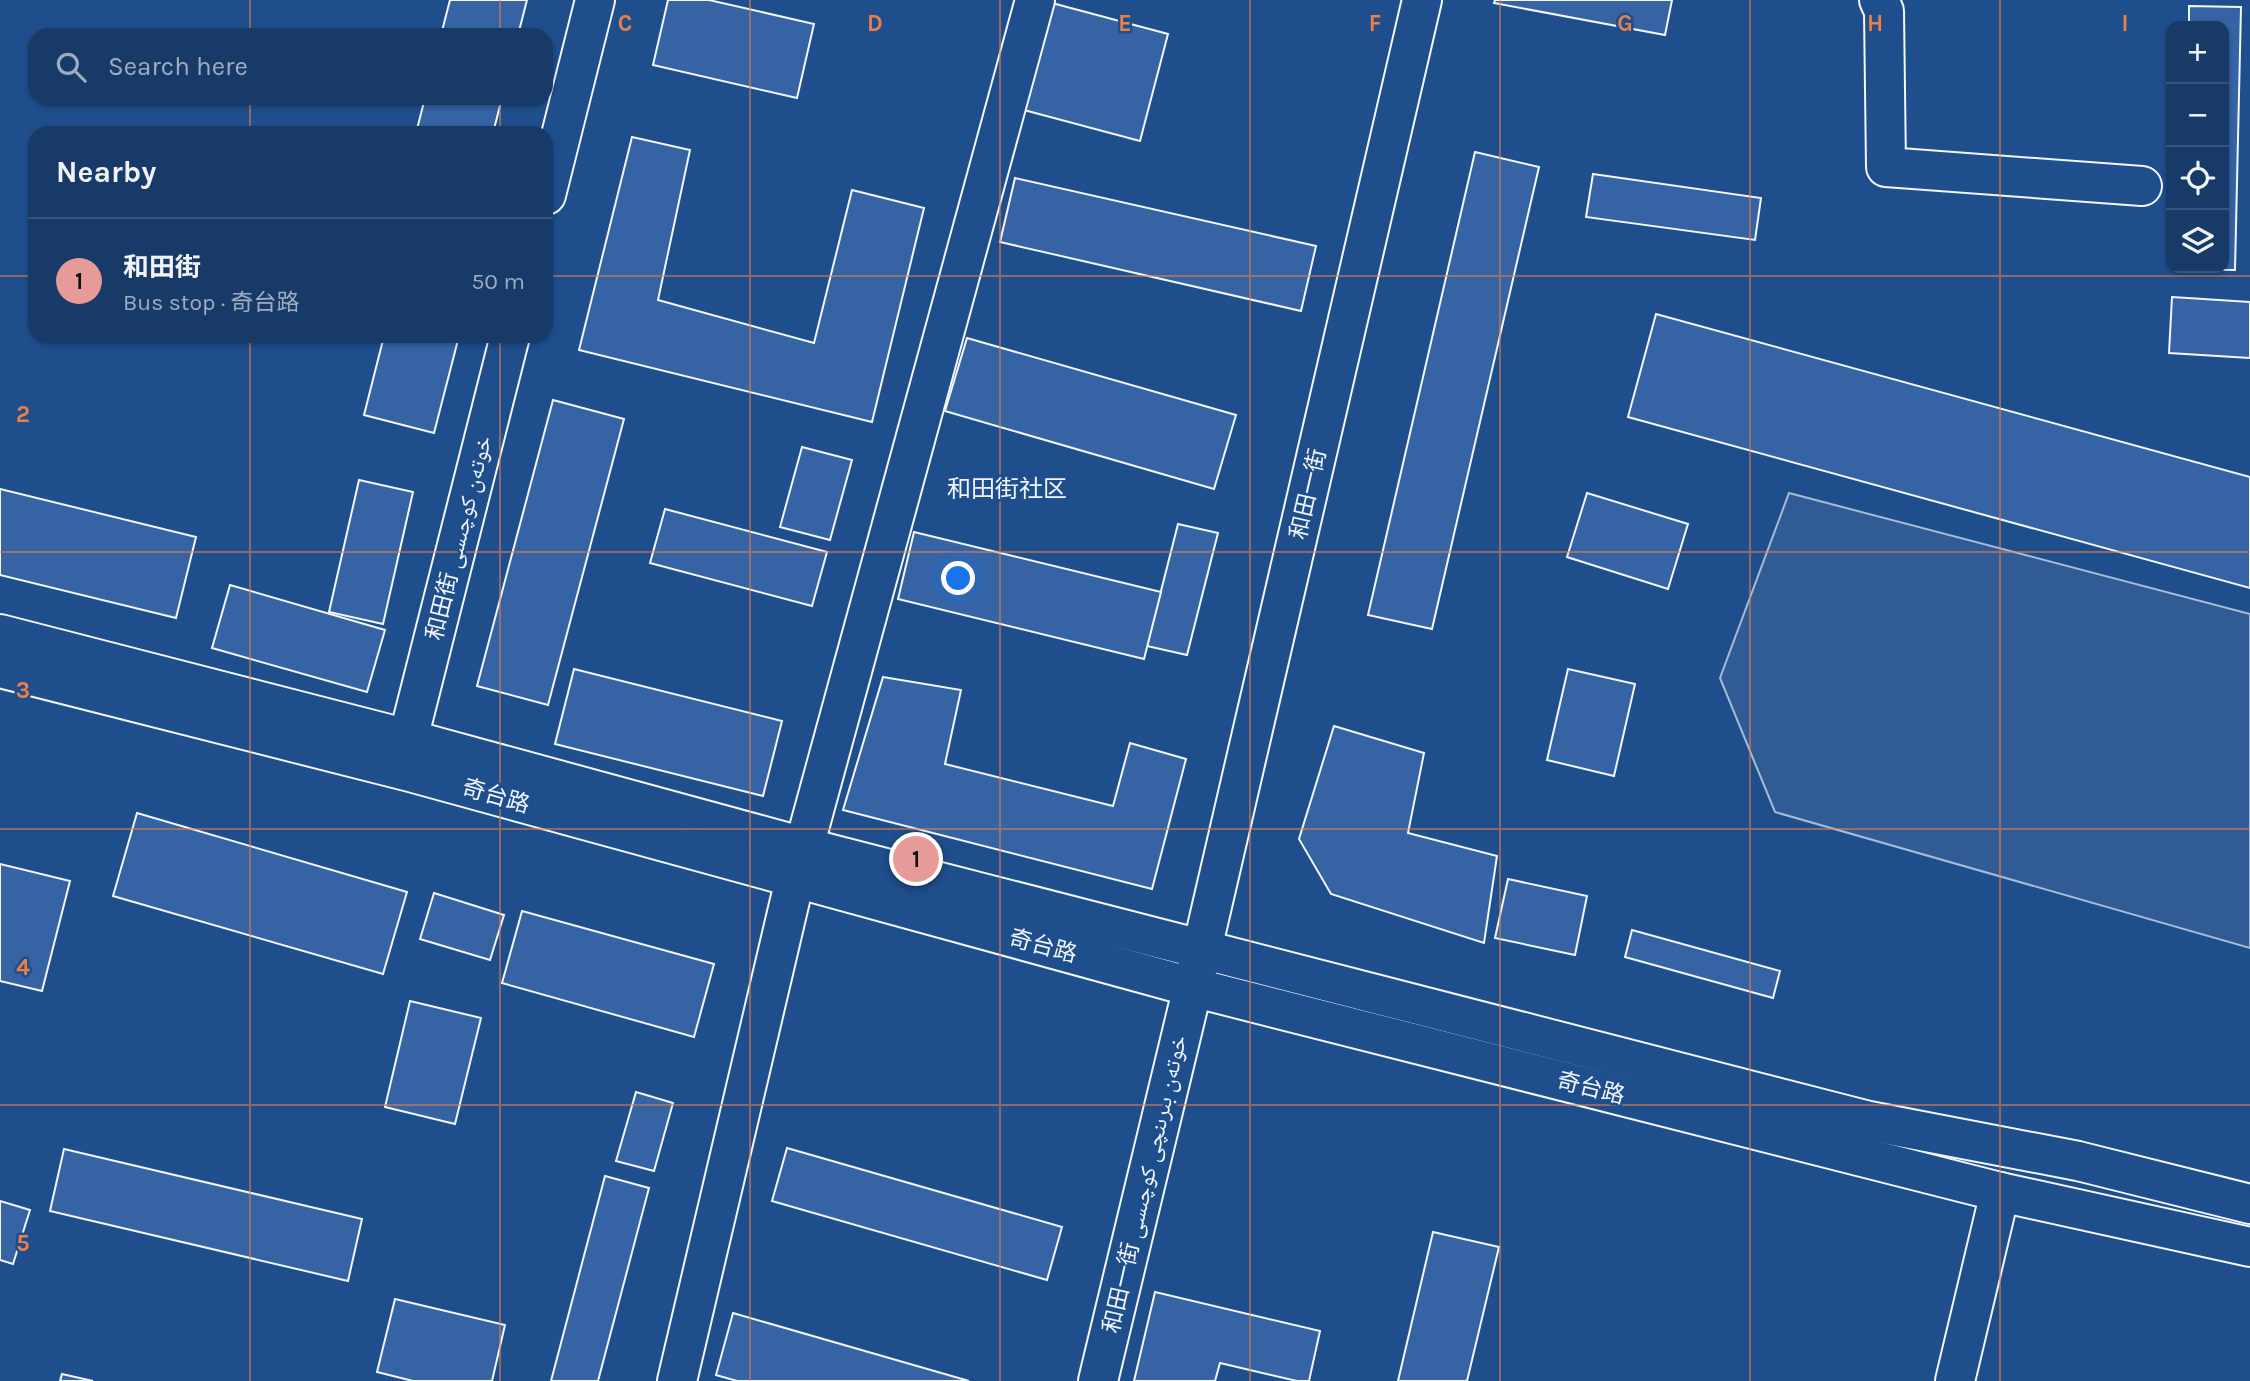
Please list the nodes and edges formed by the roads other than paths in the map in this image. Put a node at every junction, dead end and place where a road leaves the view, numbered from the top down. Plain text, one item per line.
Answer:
1 (595, 0) edge
2 (1035, 0) edge
3 (1422, 0) edge
4 (1879, 0) edge
5 (553, 167) edge
6 (2142, 186) dead end
7 (508, 343) edge
8 (0, 634) edge
9 (0, 668) edge
10 (408, 739) junction
11 (799, 863) junction
12 (1202, 949) junction
13 (1192, 987) junction
14 (2000, 1192) junction
15 (2250, 1204) edge
16 (2250, 1247) edge
17 (677, 1381) edge
18 (1098, 1381) edge
19 (1955, 1381) edge

1 - 5 street
2 - 11 street
3 - 12 street, 和田一街
4 - 6 street
7 - 10 street, 和田街 خوتەن كوچىسى
8 - 10 street, 奇台路
9 - 11 street, 奇台路
10 - 11 street, 奇台路
11 - 12 street, 奇台路
11 - 13 street, 奇台路
11 - 17 street
12 - 13 street, 和田一街
12 - 15 street, 奇台路
13 - 14 street, 奇台路
13 - 18 street, 和田一街 خوتەن بىرىنچى كوچىسى
14 - 16 street, 奇台路
14 - 19 street

